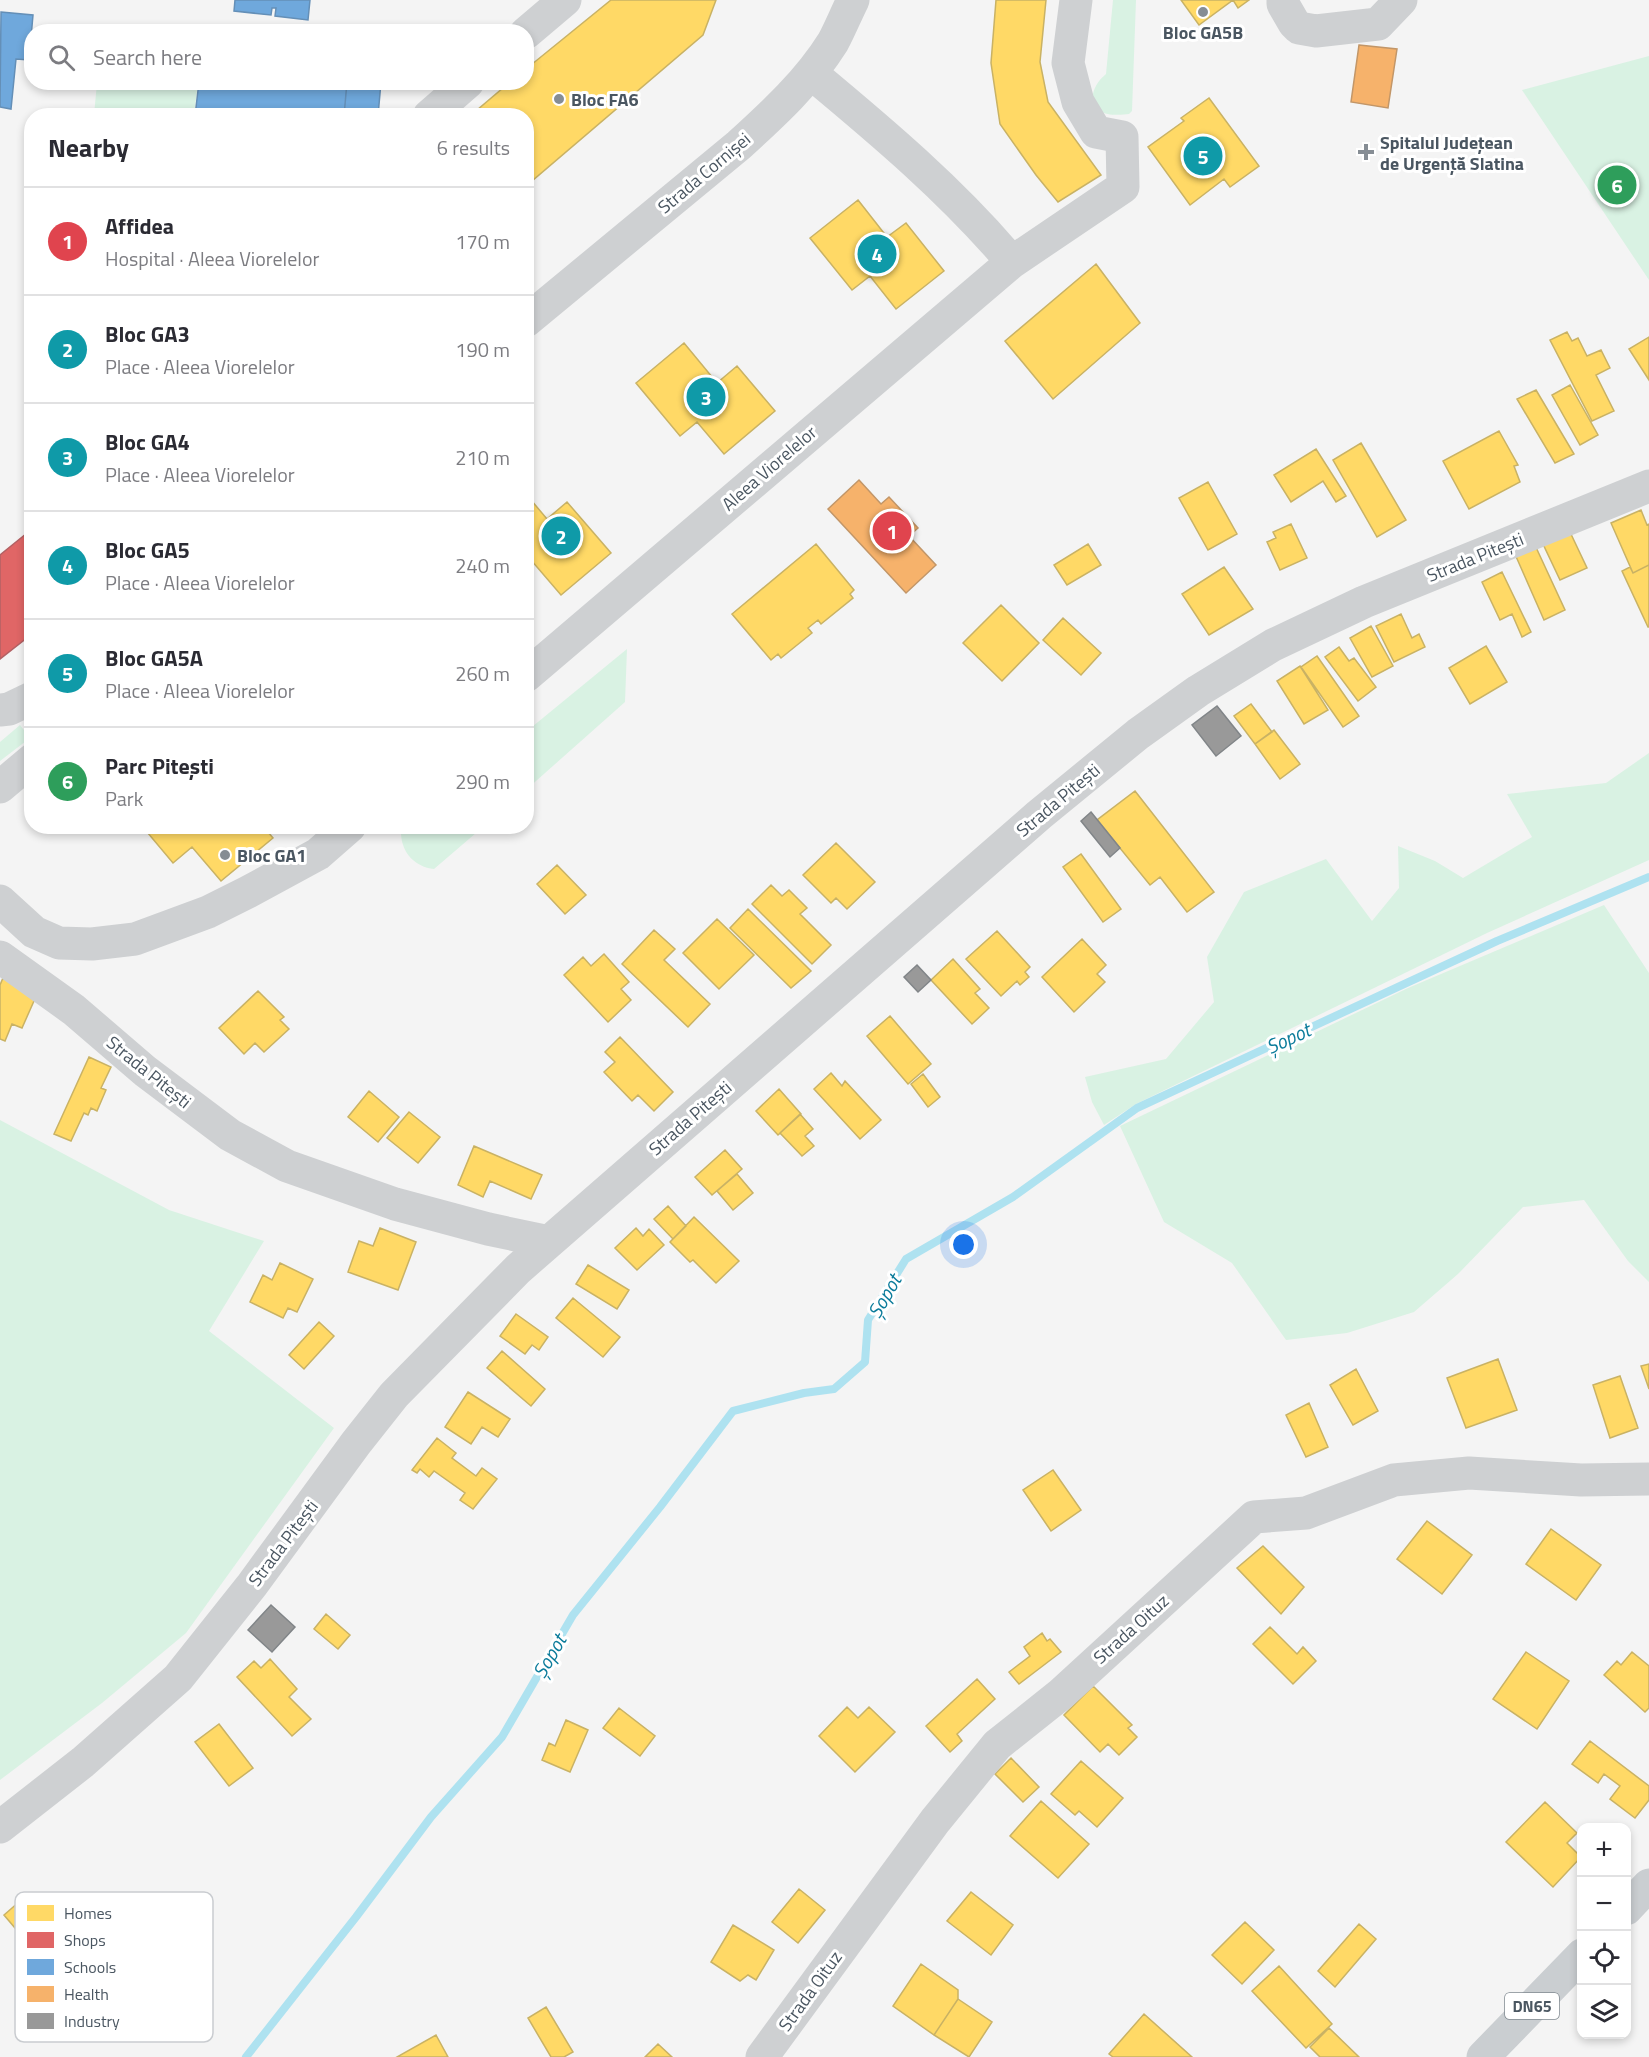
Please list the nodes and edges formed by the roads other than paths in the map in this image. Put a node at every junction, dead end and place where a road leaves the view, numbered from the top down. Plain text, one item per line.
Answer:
1 (565, 0) edge
2 (853, 0) edge
3 (1076, 0) edge
4 (1283, 0) edge
5 (1401, 0) edge
6 (534, 26) edge
7 (811, 73) junction
8 (459, 90) edge
9 (438, 108) edge
10 (1012, 262) junction
11 (534, 314) edge
12 (1649, 486) edge
13 (534, 669) edge
14 (24, 702) edge
15 (0, 710) edge
16 (24, 767) edge
17 (0, 787) edge
18 (341, 834) edge
19 (0, 901) edge
20 (0, 957) edge
21 (549, 1242) junction
22 (1649, 1479) edge
23 (0, 1827) edge
24 (1649, 1886) edge
25 (1631, 1904) edge
26 (1577, 1959) edge
27 (762, 2057) edge
28 (1483, 2057) edge

1 - 6 street
2 - 7 street, Strada Cornișei
3 - 10 street, Aleea Viorelelor
4 - 5 street
7 - 10 street
7 - 11 street, Strada Cornișei
8 - 9 street
10 - 13 street, Aleea Viorelelor
12 - 21 street, Strada Pitești
14 - 15 street
16 - 17 street
18 - 19 street
20 - 21 street, Strada Pitești
21 - 23 street, Strada Pitești
22 - 27 street, Strada Oituz
24 - 25 main road
26 - 28 main road, DN65

